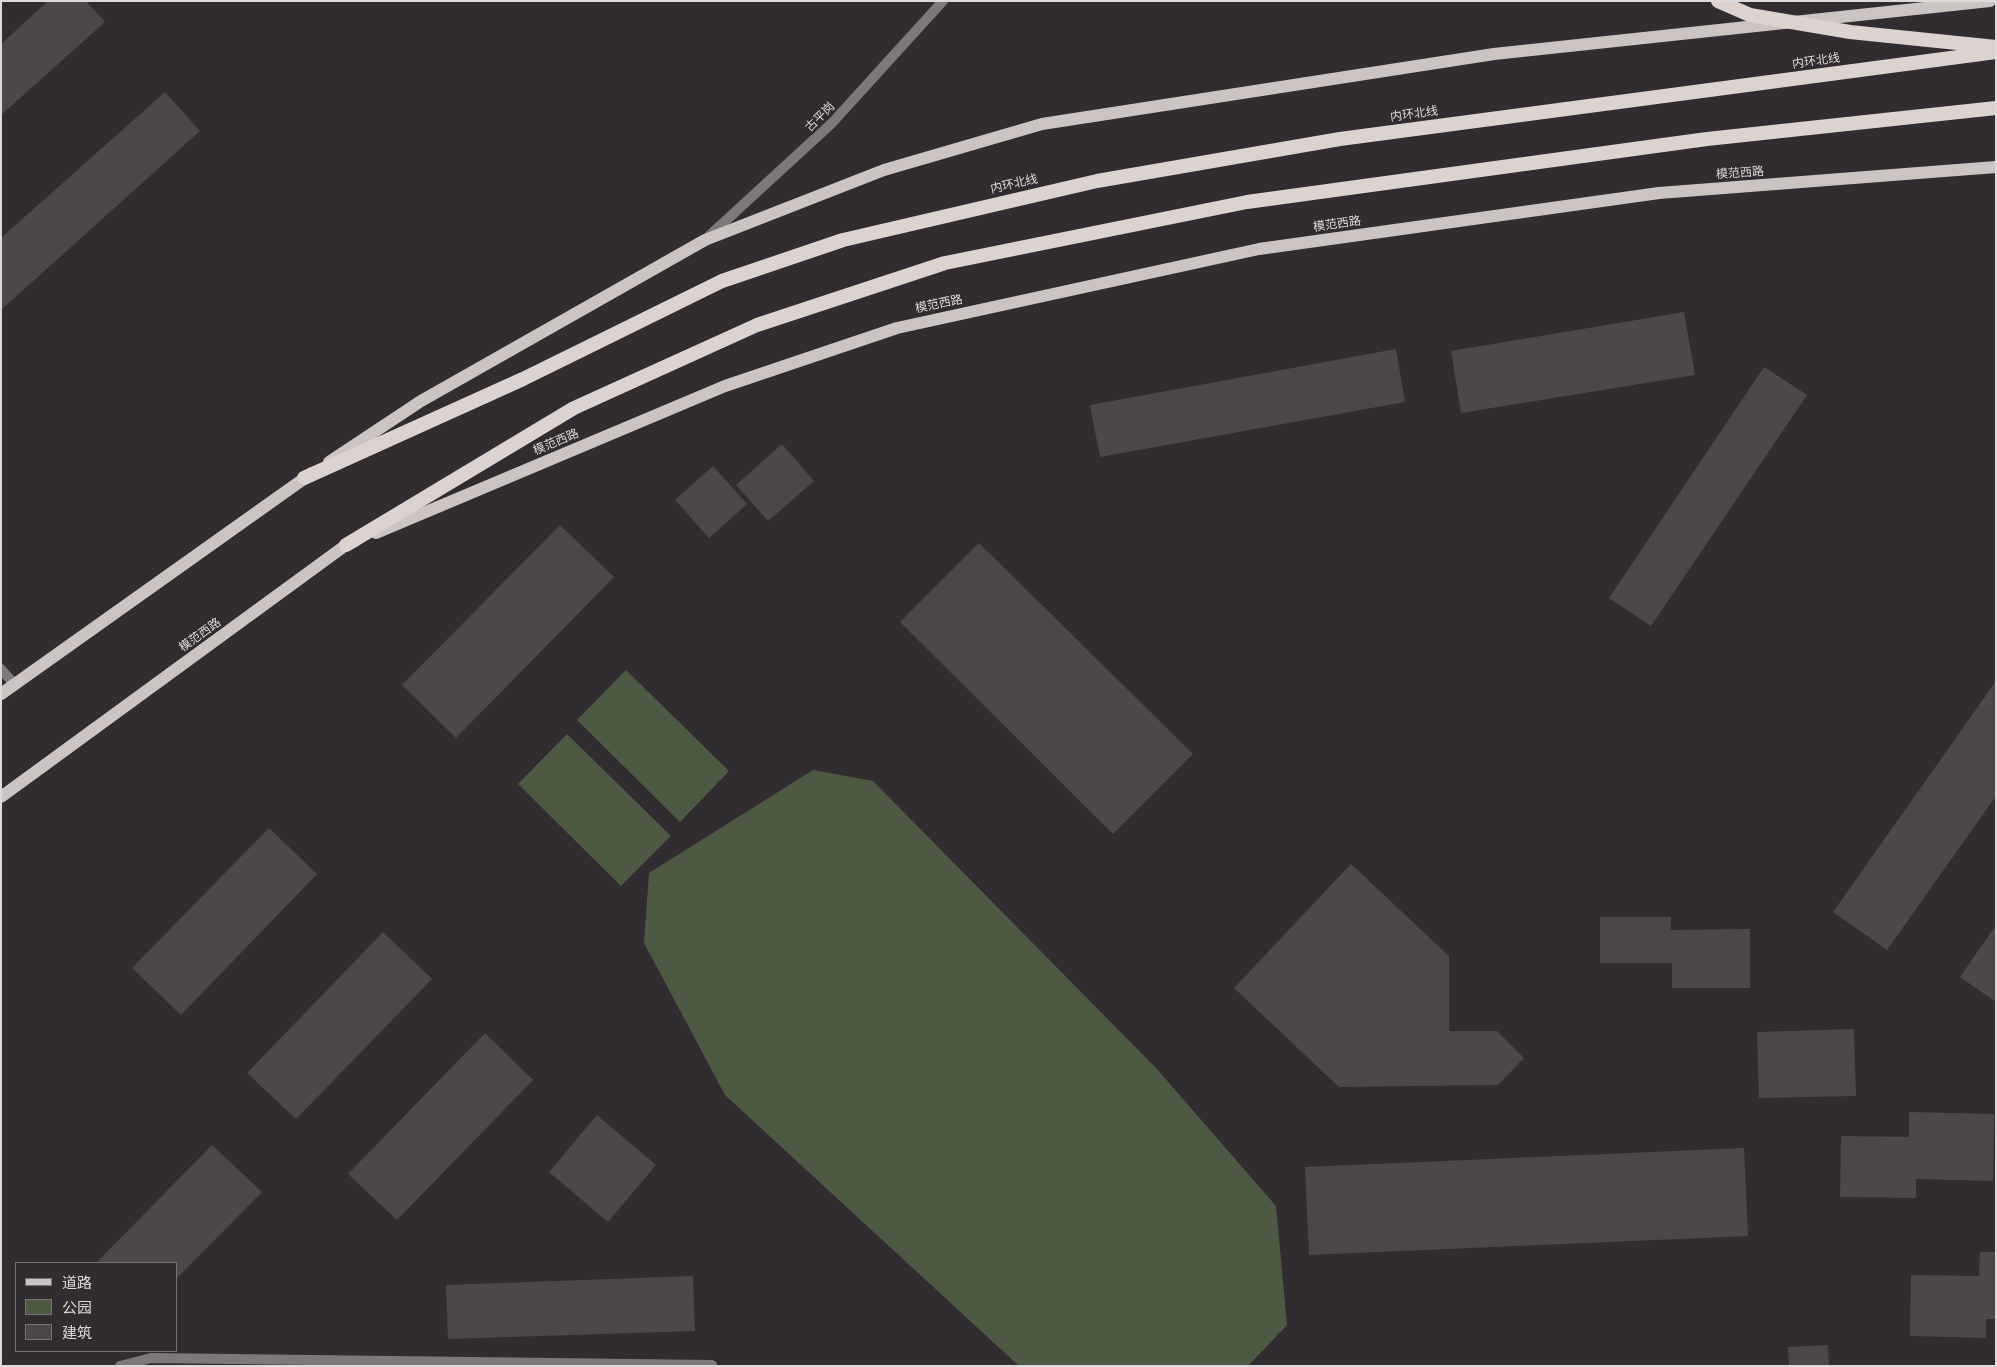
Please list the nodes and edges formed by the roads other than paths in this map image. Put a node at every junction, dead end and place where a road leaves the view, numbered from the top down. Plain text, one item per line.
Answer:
1 (943, 1) edge
2 (1718, 1) edge
3 (1990, 1) edge
4 (1996, 47) edge
5 (1996, 52) edge
6 (1996, 108) edge
7 (1996, 167) edge
8 (705, 240) junction
9 (304, 478) junction
10 (346, 545) junction
11 (1, 669) edge
12 (15, 685) junction
13 (1, 694) edge
14 (1, 797) edge
15 (712, 1365) edge
16 (120, 1366) edge

1 - 8 street, 古平岗
2 - 4 highway, bridge
3 - 8 main road
5 - 9 highway, 内环北线
6 - 10 highway
7 - 10 main road, 模范西路
8 - 9 main road
9 - 12 main road
10 - 14 main road, 模范西路
11 - 12 street
12 - 13 main road
15 - 16 street

